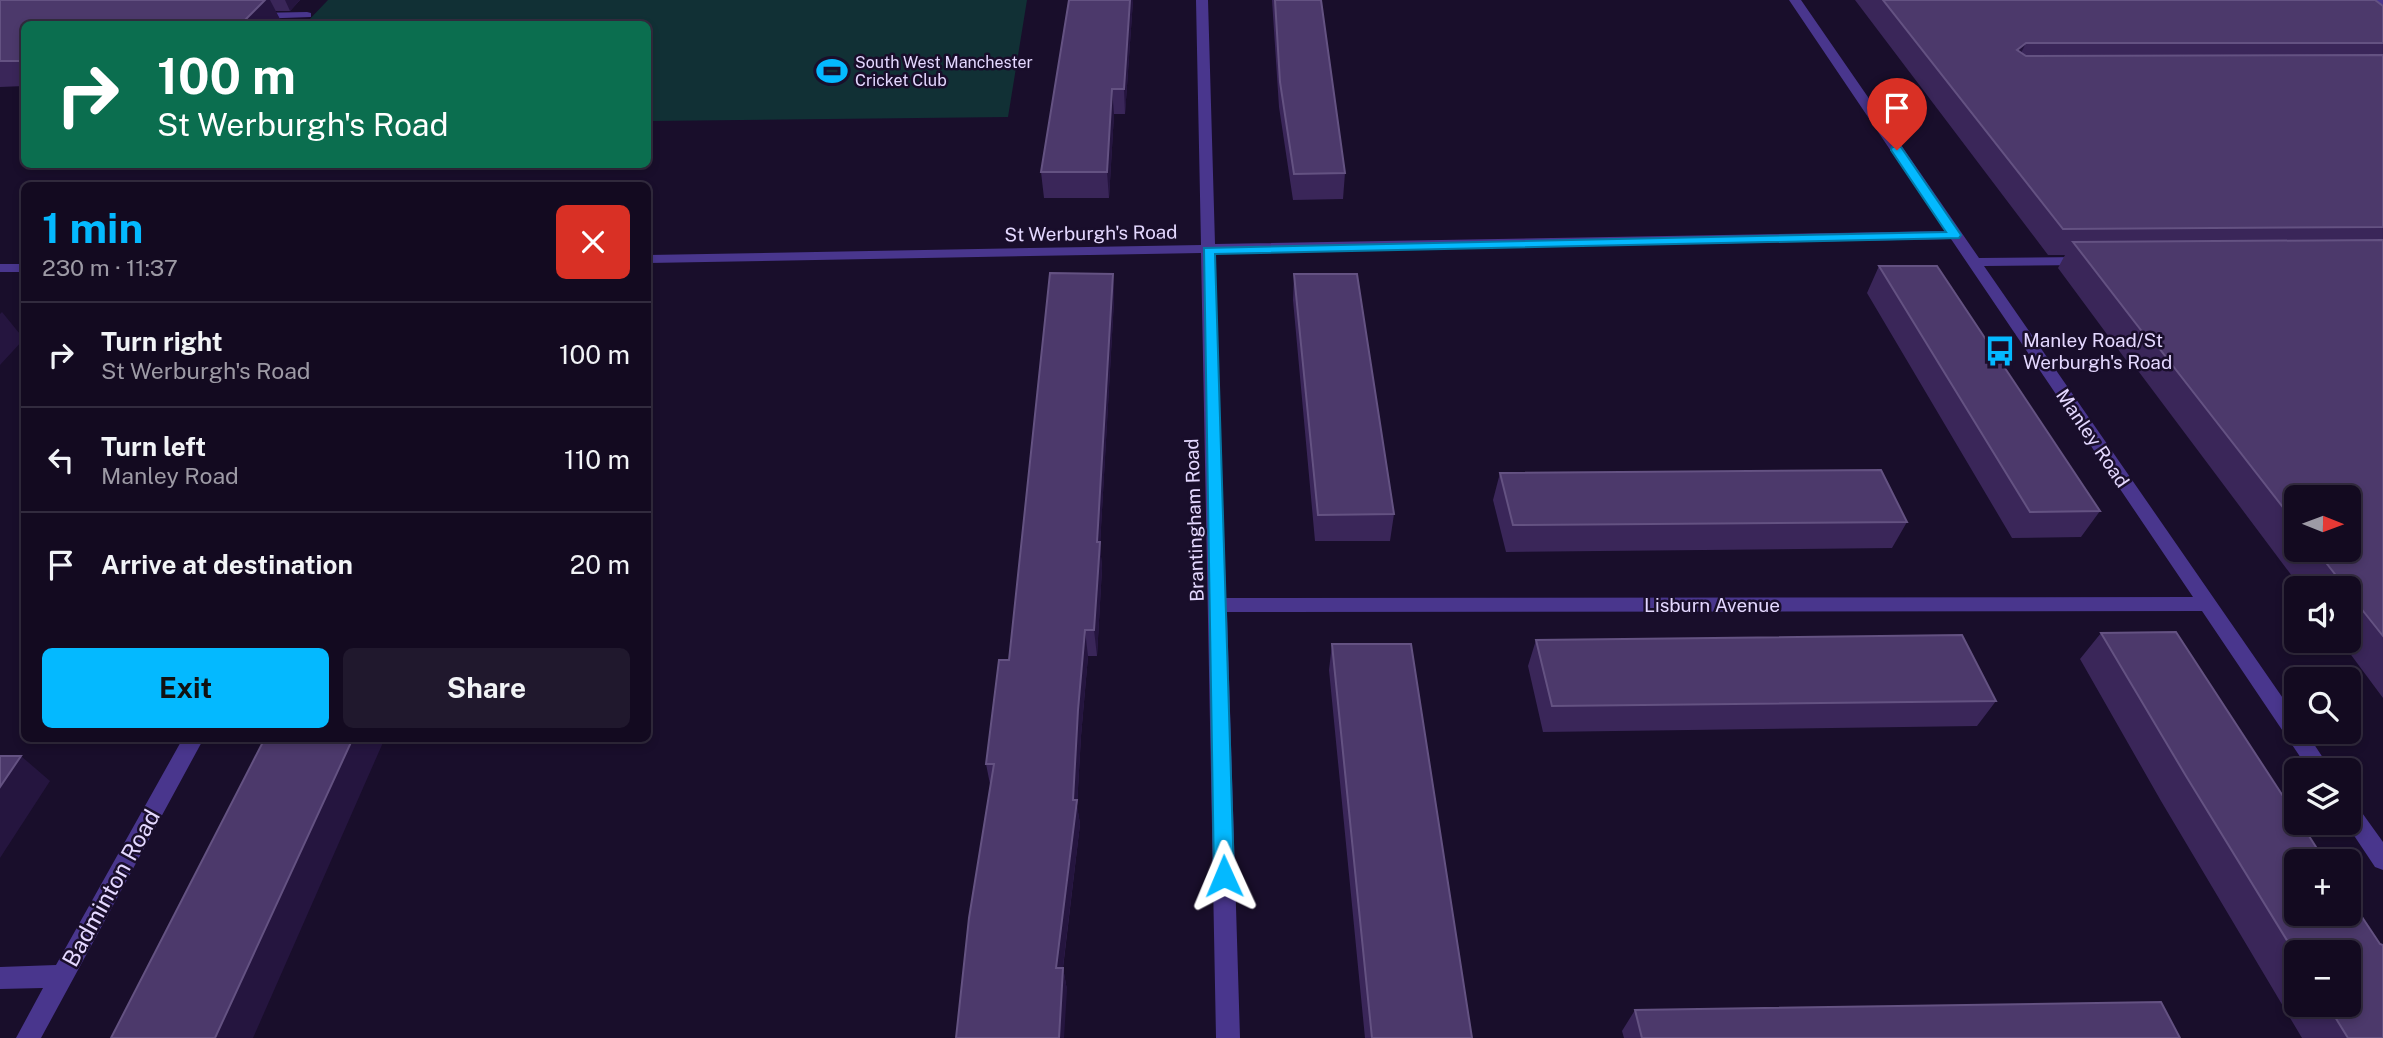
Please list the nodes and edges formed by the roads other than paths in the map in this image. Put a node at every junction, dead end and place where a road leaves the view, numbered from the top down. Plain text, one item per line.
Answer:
1 (1202, 0) edge
2 (1795, 0) edge
3 (2377, 0) edge
4 (2383, 4) edge
5 (307, 15) dead end
6 (237, 16) edge
7 (1955, 235) junction
8 (1208, 250) junction
9 (651, 259) edge
10 (2107, 261) edge
11 (1973, 262) junction
12 (0, 268) edge
13 (21, 268) edge
14 (2206, 604) junction
15 (1217, 605) junction
16 (192, 742) edge
17 (2313, 758) edge
18 (2361, 829) edge
19 (2383, 860) edge
20 (62, 976) junction
21 (0, 978) edge
22 (28, 1038) edge
23 (1228, 1038) edge

1 - 8 street, Brantingham Road
2 - 7 street, Manley Road
3 - 4 street
5 - 6 street
7 - 8 street, St Werburgh's Road
7 - 11 street, Manley Road
8 - 9 street, St Werburgh's Road
8 - 15 street, Brantingham Road
10 - 11 street
11 - 14 street, Manley Road
12 - 13 street
14 - 15 street, Lisburn Avenue
14 - 17 street, Manley Road
15 - 23 street, Brantingham Road
16 - 20 street, Badminton Road
18 - 19 street
20 - 21 street
20 - 22 street, Badminton Road

